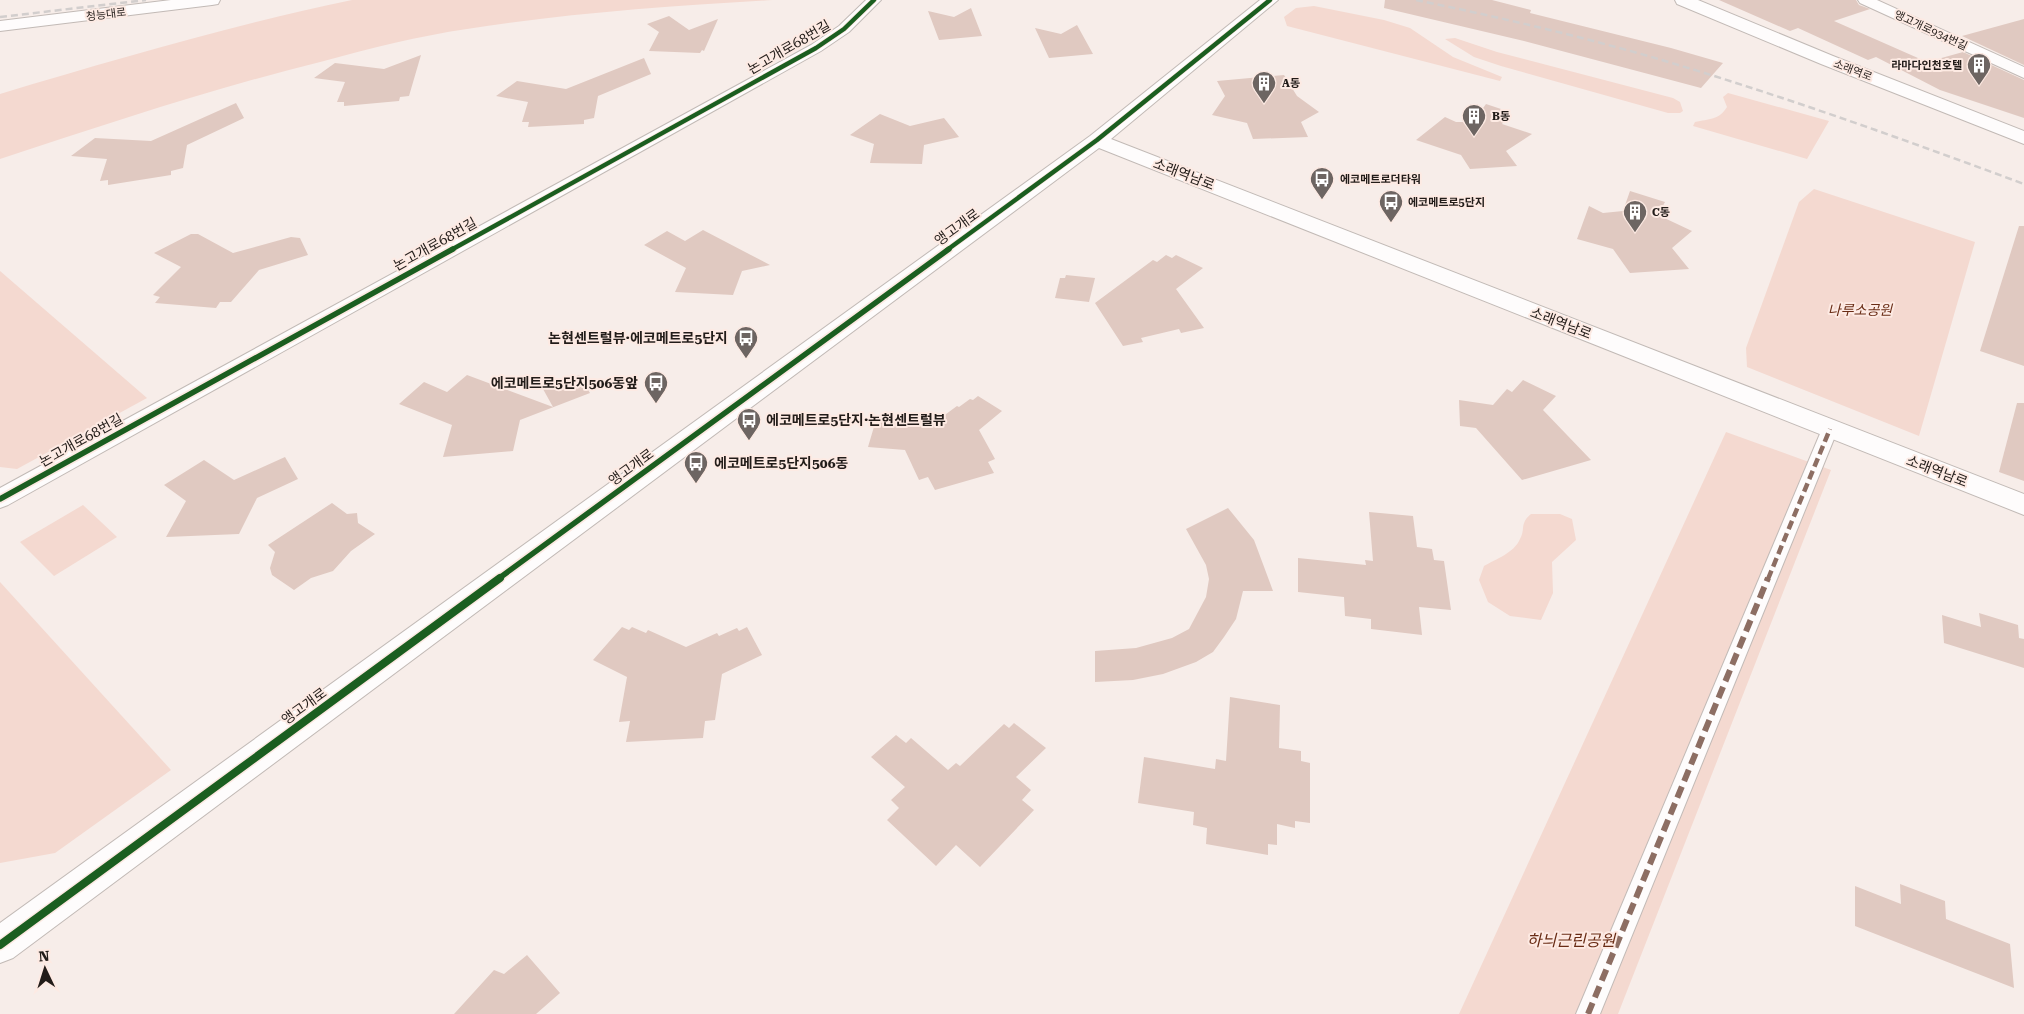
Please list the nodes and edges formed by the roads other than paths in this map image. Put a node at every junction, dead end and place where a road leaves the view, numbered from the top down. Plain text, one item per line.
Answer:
1 (212, 0) edge
2 (874, 0) edge
3 (1270, 0) edge
4 (1683, 0) edge
5 (1865, 0) edge
6 (0, 26) edge
7 (2024, 73) edge
8 (2024, 138) edge
9 (1097, 140) junction
10 (1830, 428) junction
11 (0, 499) edge
12 (2024, 505) edge
13 (0, 945) edge
14 (1588, 1014) edge

1 - 6 street, 청능대로
2 - 11 street, 논고개로68번길
3 - 9 street, 앵고개로
4 - 8 street, 소래역로
5 - 7 street, 앵고개로934번길
9 - 10 street, 소래역남로
9 - 13 street, 앵고개로
10 - 12 street, 소래역남로
10 - 14 street

